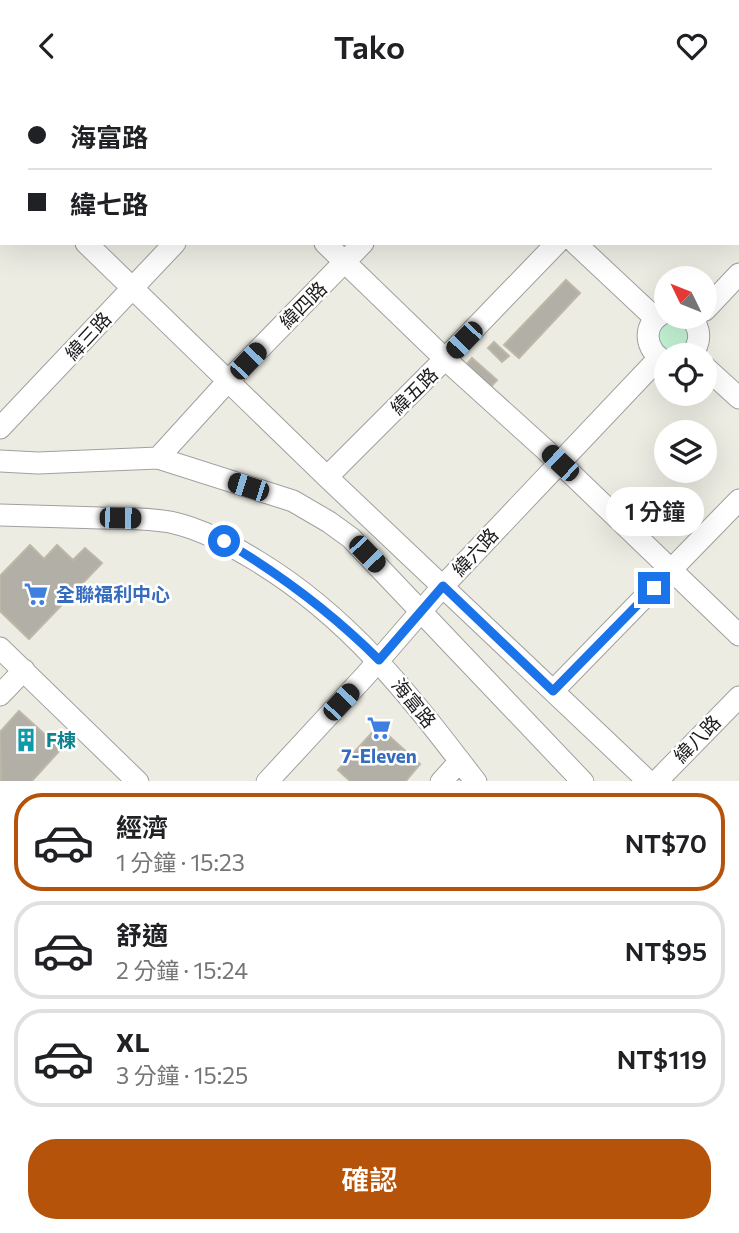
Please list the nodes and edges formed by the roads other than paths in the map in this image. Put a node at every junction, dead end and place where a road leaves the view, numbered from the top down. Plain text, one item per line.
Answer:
1 (88, 245) edge
2 (173, 245) edge
3 (327, 245) edge
4 (361, 245) edge
5 (555, 245) edge
6 (577, 245) edge
7 (345, 262) junction
8 (739, 274) edge
9 (133, 288) junction
10 (718, 295) edge
11 (654, 309) edge
12 (654, 322) edge
13 (654, 353) edge
14 (445, 359) junction
15 (654, 369) edge
16 (717, 378) edge
17 (228, 381) junction
18 (739, 398) edge
19 (0, 428) edge
20 (158, 458) junction
21 (0, 461) edge
22 (560, 463) junction
23 (327, 477) junction
24 (739, 500) edge
25 (0, 515) edge
26 (671, 571) junction
27 (443, 586) junction
28 (422, 610) junction
29 (739, 635) edge
30 (0, 648) edge
31 (379, 660) junction
32 (24, 670) junction
33 (553, 691) junction
34 (0, 695) edge
35 (739, 697) edge
36 (460, 761) junction
37 (137, 781) edge
38 (268, 781) edge
39 (442, 781) edge
40 (475, 781) edge
41 (582, 781) edge
42 (648, 781) edge
43 (657, 781) edge

1 - 9 street
2 - 9 street, 緯三路
3 - 7 street
4 - 7 street, 緯四路
5 - 14 street, 緯五路
6 - 11 street
7 - 14 street
7 - 17 street, 緯四路
8 - 10 street
9 - 17 street
9 - 19 street, 緯三路
12 - 13 street
14 - 22 street
14 - 23 street, 緯五路
15 - 22 street, 緯六路
16 - 18 street
17 - 20 street, 緯四路
17 - 23 street
20 - 21 street
20 - 28 street
22 - 26 street
22 - 27 street, 緯六路
23 - 27 street
24 - 26 street
25 - 31 street, 海富路
26 - 29 street
26 - 33 street
27 - 28 street, 緯六路
27 - 33 street
28 - 31 street, 緯六路
28 - 41 street
30 - 32 street
31 - 36 street, 海富路
31 - 38 street, 緯六路
32 - 34 street
32 - 37 street
33 - 42 street
35 - 43 street, 緯八路
36 - 39 street
36 - 40 street, 海富路

